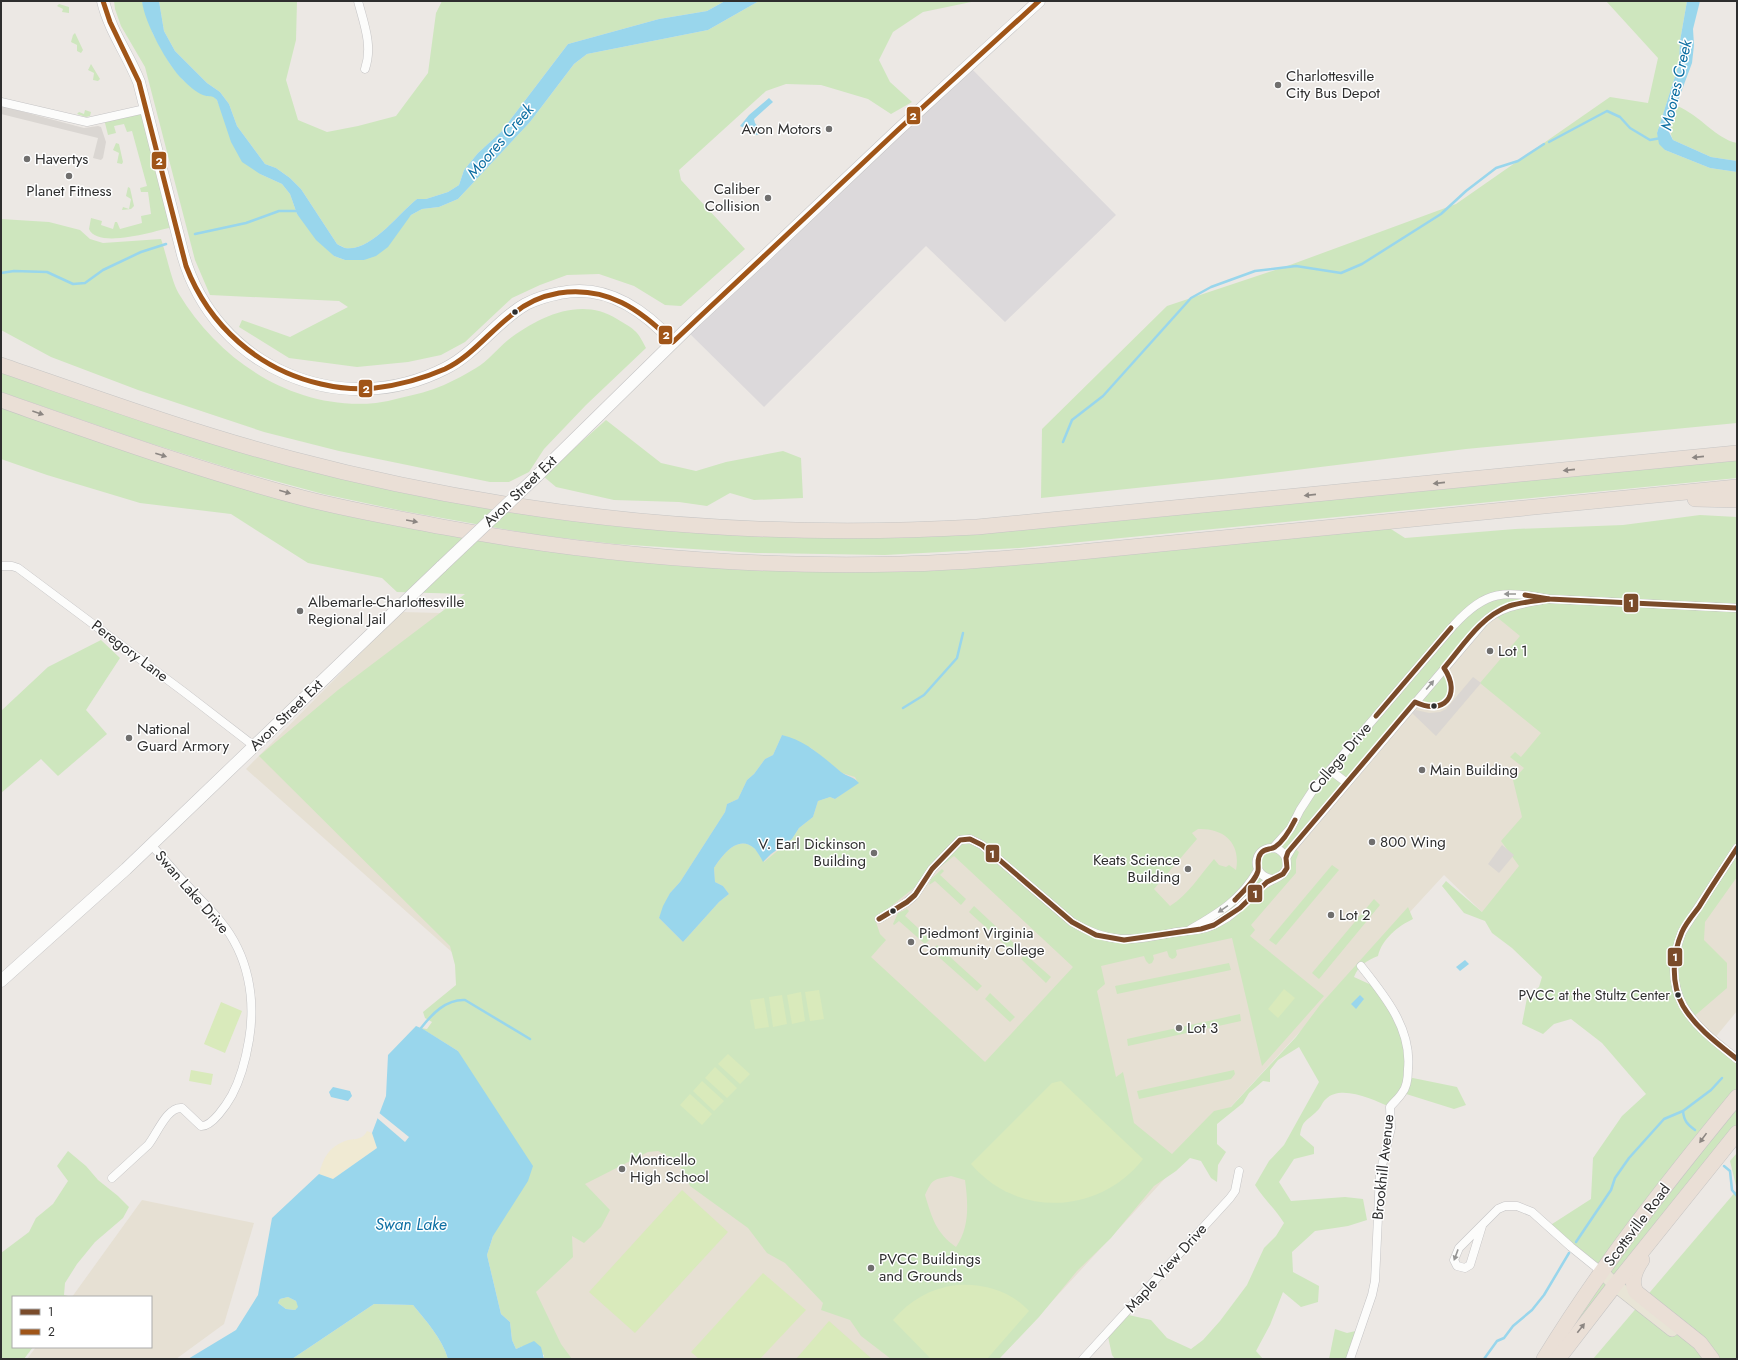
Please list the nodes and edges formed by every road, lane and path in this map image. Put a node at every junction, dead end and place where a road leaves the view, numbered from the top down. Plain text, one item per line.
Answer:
1 (104, 1) edge
2 (358, 1) edge
3 (1040, 1) edge
4 (365, 69) dead end
5 (1, 102) edge
6 (145, 109) junction
7 (673, 342) junction
8 (1, 365) edge
9 (1, 400) edge
10 (1737, 453) edge
11 (1737, 487) edge
12 (1655, 495) junction
13 (1737, 500) edge
14 (1, 566) edge
15 (1549, 599) junction
16 (1737, 608) edge
17 (254, 746) junction
18 (1330, 770) junction
19 (1347, 783) junction
20 (151, 845) junction
21 (1273, 848) junction
22 (1737, 848) edge
23 (1286, 858) junction
24 (1258, 870) junction
25 (1272, 879) junction
26 (879, 919) dead end
27 (1188, 930) junction
28 (1361, 966) dead end
29 (1, 981) edge
30 (1737, 1059) edge
31 (1737, 1097) edge
32 (1737, 1133) edge
33 (1239, 1171) dead end
34 (112, 1178) dead end
35 (1692, 1191) junction
36 (1482, 1226) junction
37 (1602, 1272) junction
38 (1615, 1285) junction
39 (1083, 1359) edge
40 (1350, 1359) edge
41 (1544, 1359) edge
42 (1558, 1359) edge
43 (1709, 1359) edge
44 (1712, 1359) edge

1 - 6 main road
2 - 4 street
3 - 7 main road, Avon Street Ext
5 - 6 street
6 - 7 main road
7 - 17 main road, Avon Street Ext, bridge
10 -> 8 highway
9 -> 12 highway
11 - 12 highway
12 - 13 highway
14 - 17 street, Peregory Lane
15 - 16 street, College Drive
15 -> 18 street, College Drive
19 -> 15 street, College Drive
17 - 20 main road, Avon Street Ext
18 - 19 street
18 - 21 street, College Drive
19 - 23 street, College Drive
20 - 29 main road, Avon Street Ext
20 - 34 street, Swan Lake Drive
21 - 23 street
21 - 24 street, College Drive
22 - 30 street
23 - 25 street, College Drive
24 - 25 street
24 -> 27 street, College Drive
25 - 27 street, College Drive
26 - 27 street, College Drive
28 - 40 street, Brookhill Avenue
31 -> 37 highway, Scottsville Road
32 - 35 highway, Scottsville Road
33 - 39 street, Maple View Drive
35 - 38 highway, Scottsville Road
35 - 44 highway
36 -> 36 street
36 - 37 street
37 - 38 main road
37 - 41 highway, Scottsville Road
42 -> 38 highway, Scottsville Road
38 - 43 main road

